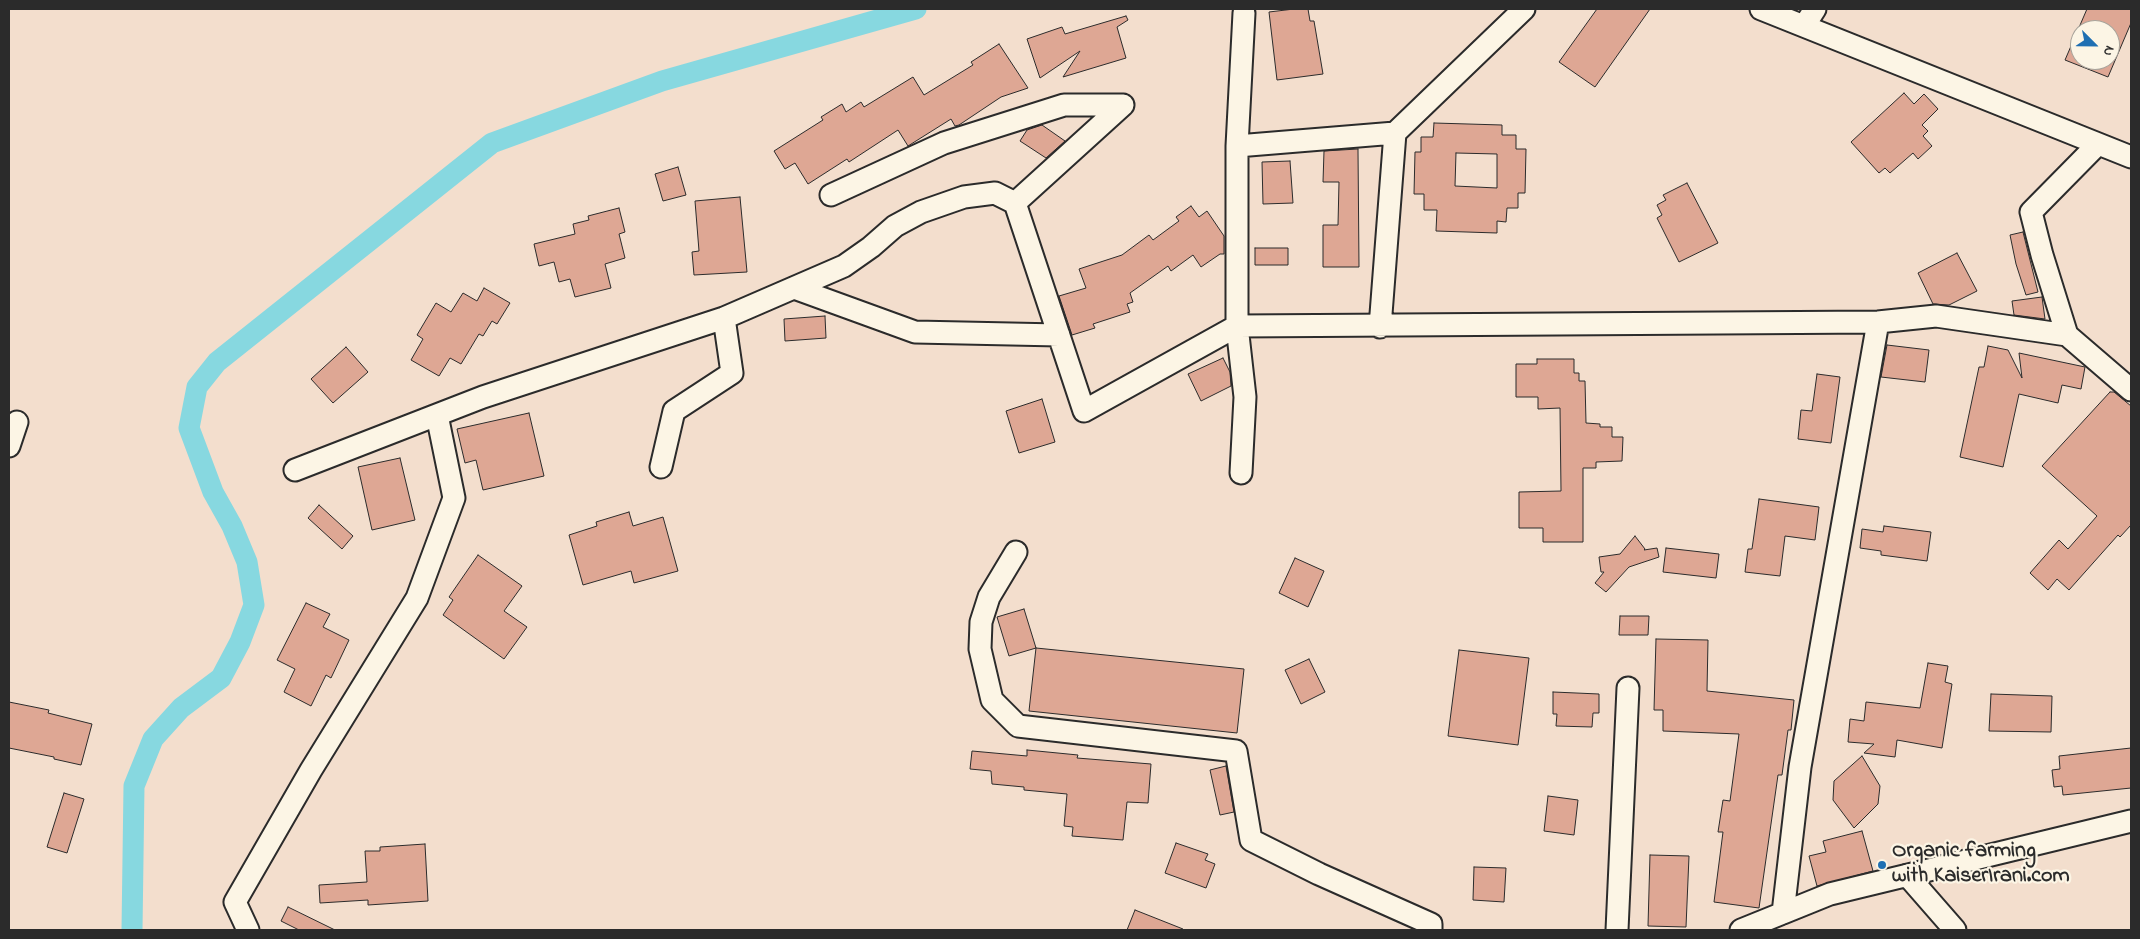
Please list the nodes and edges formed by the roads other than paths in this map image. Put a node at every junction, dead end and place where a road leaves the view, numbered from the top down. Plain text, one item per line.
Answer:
1 (1524, 9) edge
2 (1761, 9) edge
3 (1244, 13) dead end
4 (1809, 17) edge
5 (1395, 133) junction
6 (2098, 144) junction
7 (1237, 146) junction
8 (2131, 157) edge
9 (831, 195) dead end
10 (1015, 203) junction
11 (794, 288) junction
12 (724, 318) junction
13 (1878, 322) junction
14 (1238, 326) junction
15 (1380, 327) junction
16 (1059, 335) junction
17 (2067, 335) junction
18 (2131, 390) edge
19 (437, 415) junction
20 (17, 422) dead end
21 (9, 446) edge
22 (661, 467) dead end
23 (295, 470) dead end
24 (1241, 473) dead end
25 (1016, 552) dead end
26 (1628, 688) dead end
27 (2131, 821) edge
28 (1907, 875) junction
29 (1783, 913) junction
30 (248, 930) edge
31 (1432, 930) edge
32 (1617, 930) edge
33 (1741, 930) edge
34 (1955, 930) edge

1 - 5 street
2 - 4 street
3 - 7 street
4 - 6 street
5 - 7 street
5 - 15 street
6 - 8 street
6 - 17 street
7 - 14 street
9 - 10 street
10 - 11 street
10 - 16 street
11 - 12 street
11 - 16 street
12 - 19 street
12 - 22 street
13 - 15 street
13 - 17 street
13 - 29 street
14 - 15 street
14 - 16 street
14 - 24 street
17 - 18 street
19 - 23 street
19 - 30 street
20 - 21 street
25 - 31 street
26 - 32 street
27 - 28 street
28 - 29 street
28 - 34 street
29 - 33 street

